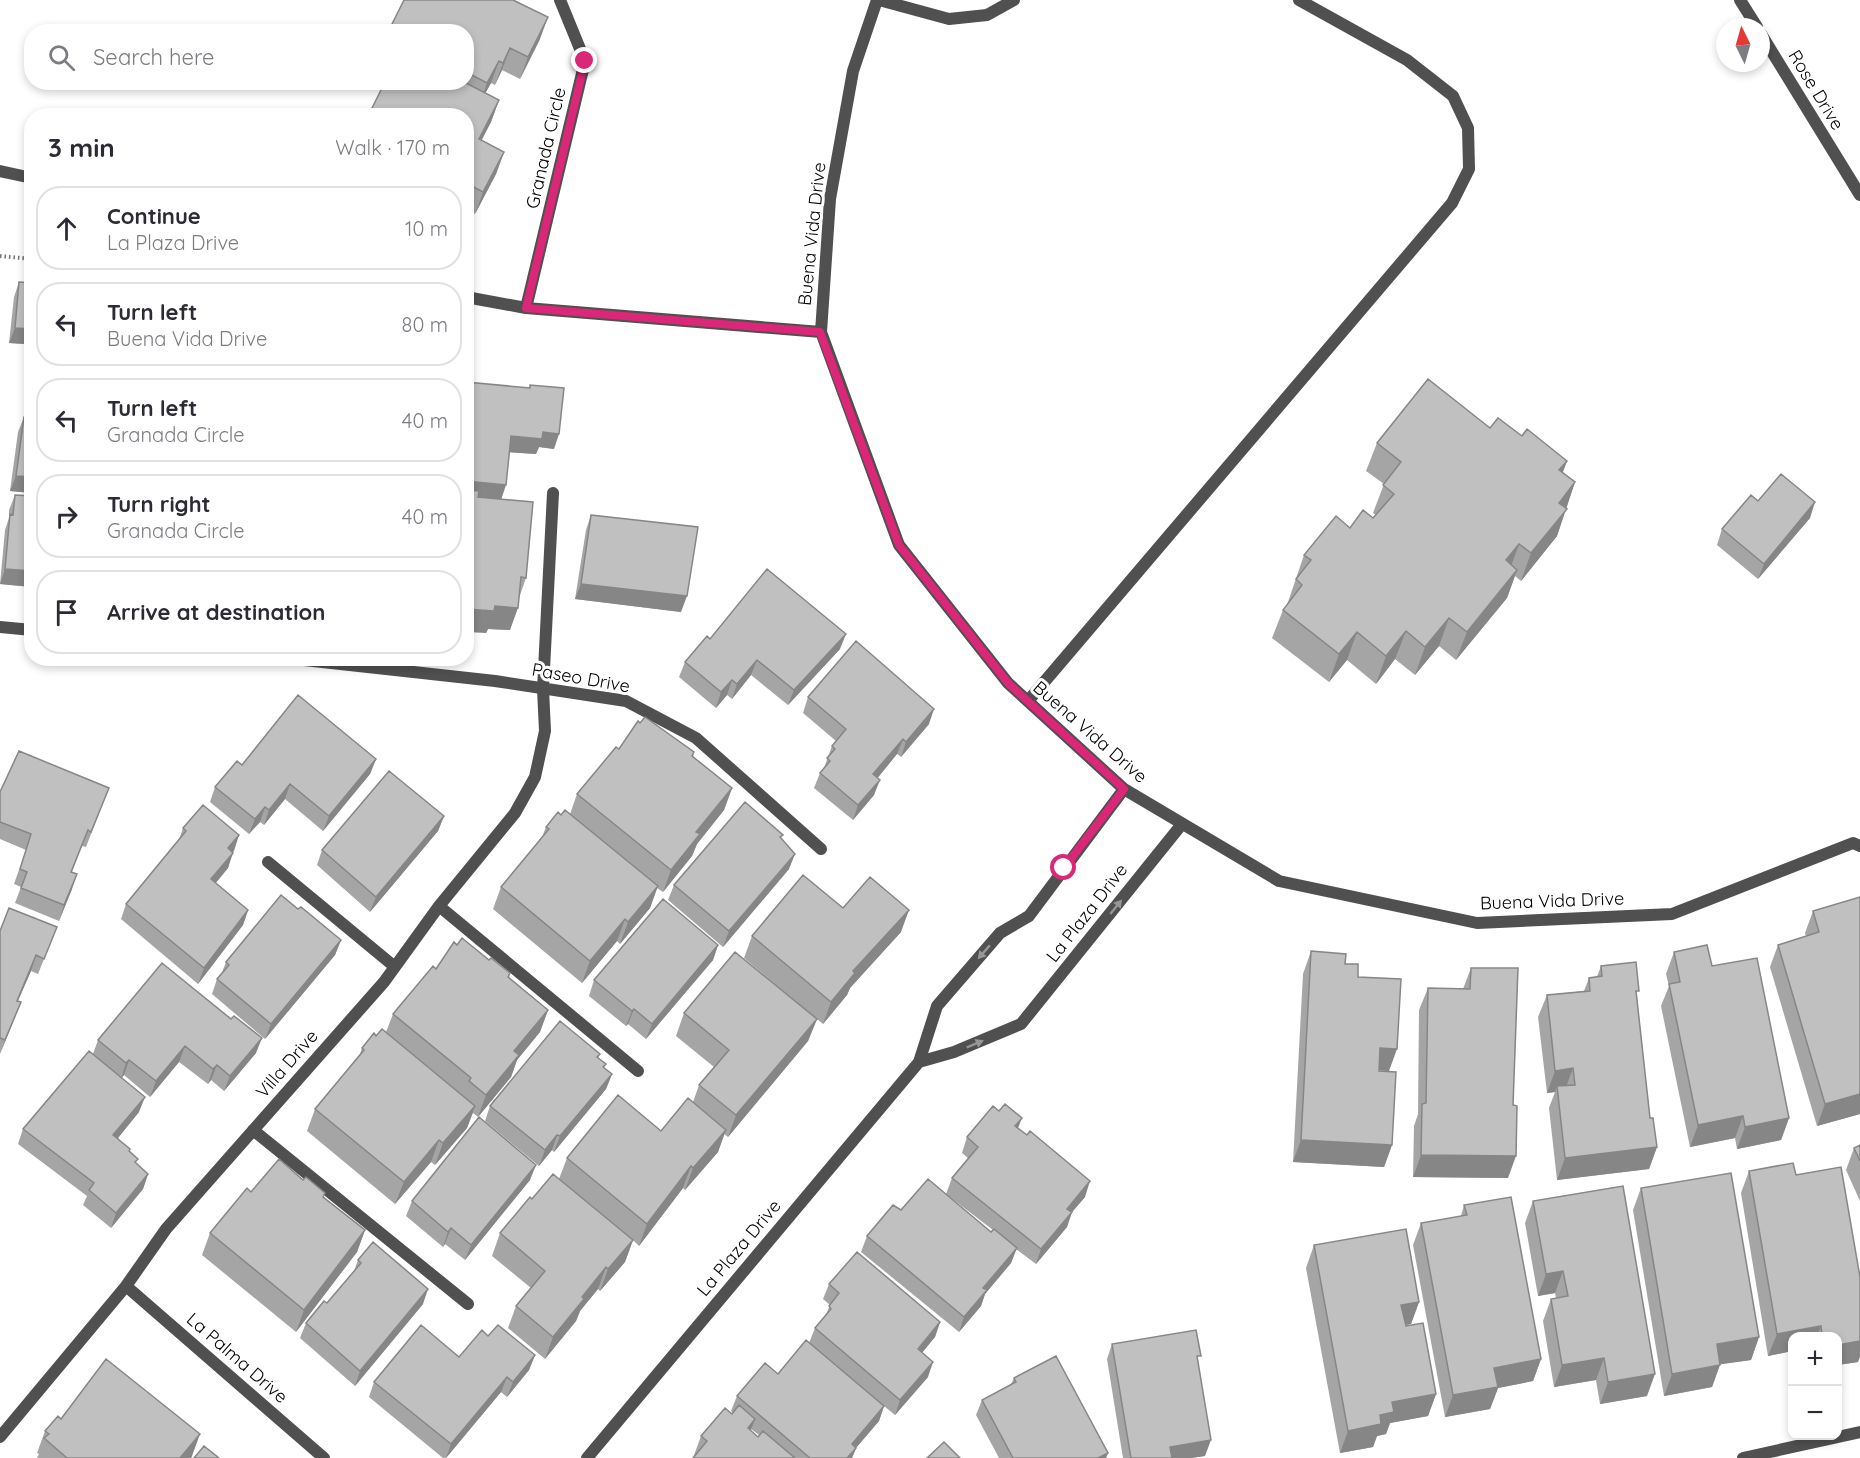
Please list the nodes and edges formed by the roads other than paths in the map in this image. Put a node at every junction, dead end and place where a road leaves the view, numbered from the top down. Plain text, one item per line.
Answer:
1 (560, 0) edge
2 (878, 0) edge
3 (1014, 0) edge
4 (1299, 0) edge
5 (1740, 0) edge
6 (1751, 18) edge
7 (1770, 48) edge
8 (0, 171) edge
9 (24, 176) edge
10 (1860, 195) edge
11 (474, 298) edge
12 (526, 308) junction
13 (820, 332) junction
14 (554, 493) dead end
15 (0, 627) edge
16 (24, 629) edge
17 (352, 666) edge
18 (543, 689) junction
19 (1028, 701) junction
20 (1124, 789) junction
21 (1182, 824) junction
22 (1856, 845) edge
23 (821, 849) dead end
24 (268, 862) dead end
25 (439, 906) junction
26 (395, 967) junction
27 (919, 1062) junction
28 (638, 1071) dead end
29 (253, 1130) junction
30 (126, 1286) junction
31 (468, 1304) dead end
32 (1860, 1432) edge
33 (0, 1437) edge
34 (324, 1458) edge
35 (586, 1458) edge
36 (1743, 1458) edge

1 - 12 street, Granada Circle
2 - 3 street
2 - 13 street, Buena Vida Drive
4 - 19 street
5 - 6 street
7 - 10 street, Rose Drive
8 - 9 street
11 - 12 street
12 - 13 street
13 - 19 street, Buena Vida Drive
14 - 18 street, Villa Drive
15 - 16 street
17 - 18 street, Paseo Drive
18 - 23 street, Paseo Drive
18 - 25 street, Villa Drive
19 - 20 street, Buena Vida Drive
20 - 21 street, Buena Vida Drive
20 -> 27 street, La Plaza Drive
21 - 22 street, Buena Vida Drive
27 -> 21 street, La Plaza Drive
24 - 26 street
25 - 26 street, Villa Drive
25 - 28 street
26 - 29 street, Villa Drive
27 - 35 street, La Plaza Drive
29 - 30 street, Villa Drive
29 - 31 street
30 - 33 street, Villa Drive
30 - 34 street, La Palma Drive
32 - 36 street

